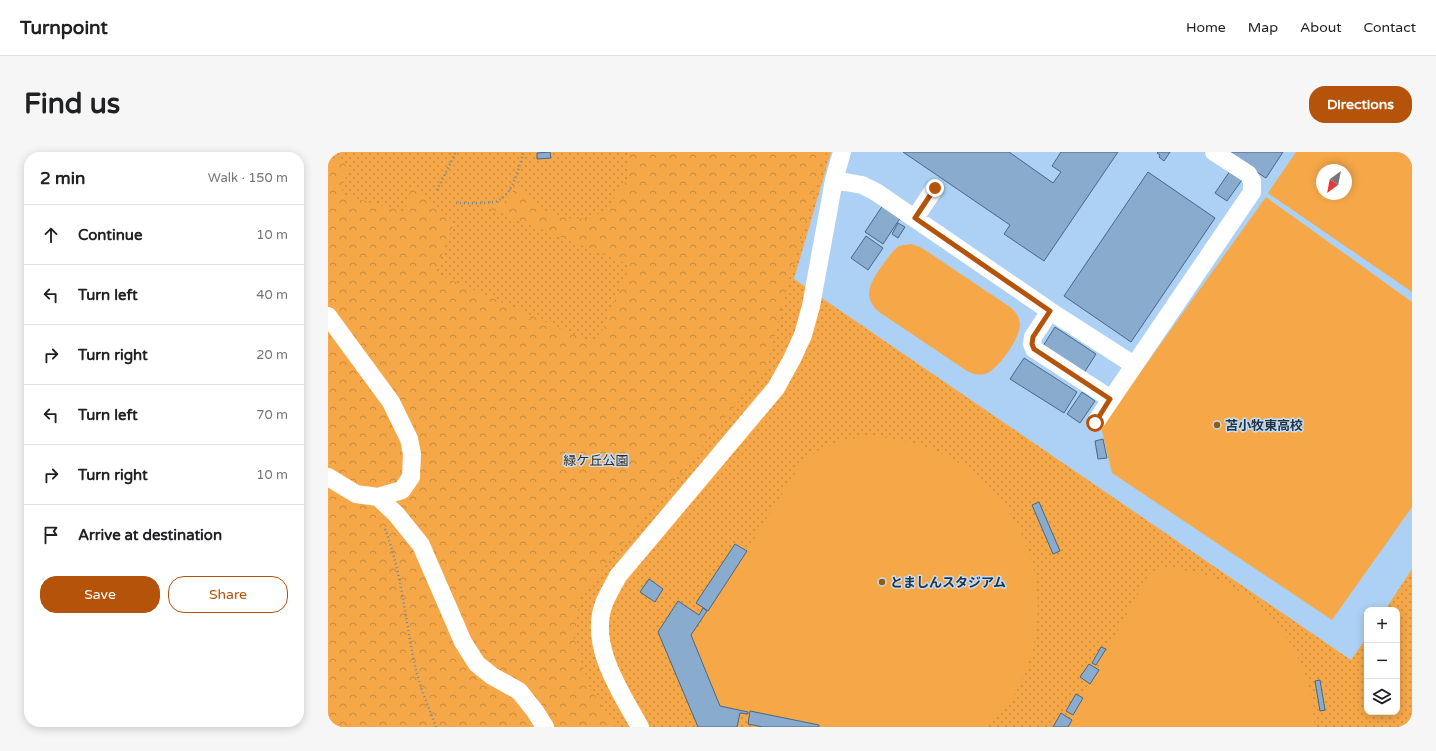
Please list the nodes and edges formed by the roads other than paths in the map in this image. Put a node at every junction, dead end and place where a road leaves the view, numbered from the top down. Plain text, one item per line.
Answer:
1 (842, 152) edge
2 (1214, 152) edge
3 (834, 180) junction
4 (935, 188) dead end
5 (915, 218) junction
6 (1050, 311) junction
7 (328, 316) edge
8 (1134, 365) junction
9 (1110, 399) junction
10 (1095, 423) dead end
11 (328, 477) edge
12 (378, 497) junction
13 (545, 727) edge
14 (640, 727) edge

1 - 3 street
2 - 8 street
3 - 5 street
3 - 14 street
4 - 5 street
5 - 6 street
6 - 8 street
6 - 9 street
7 - 12 street
8 - 9 street
9 - 10 street
11 - 12 street
12 - 13 street

